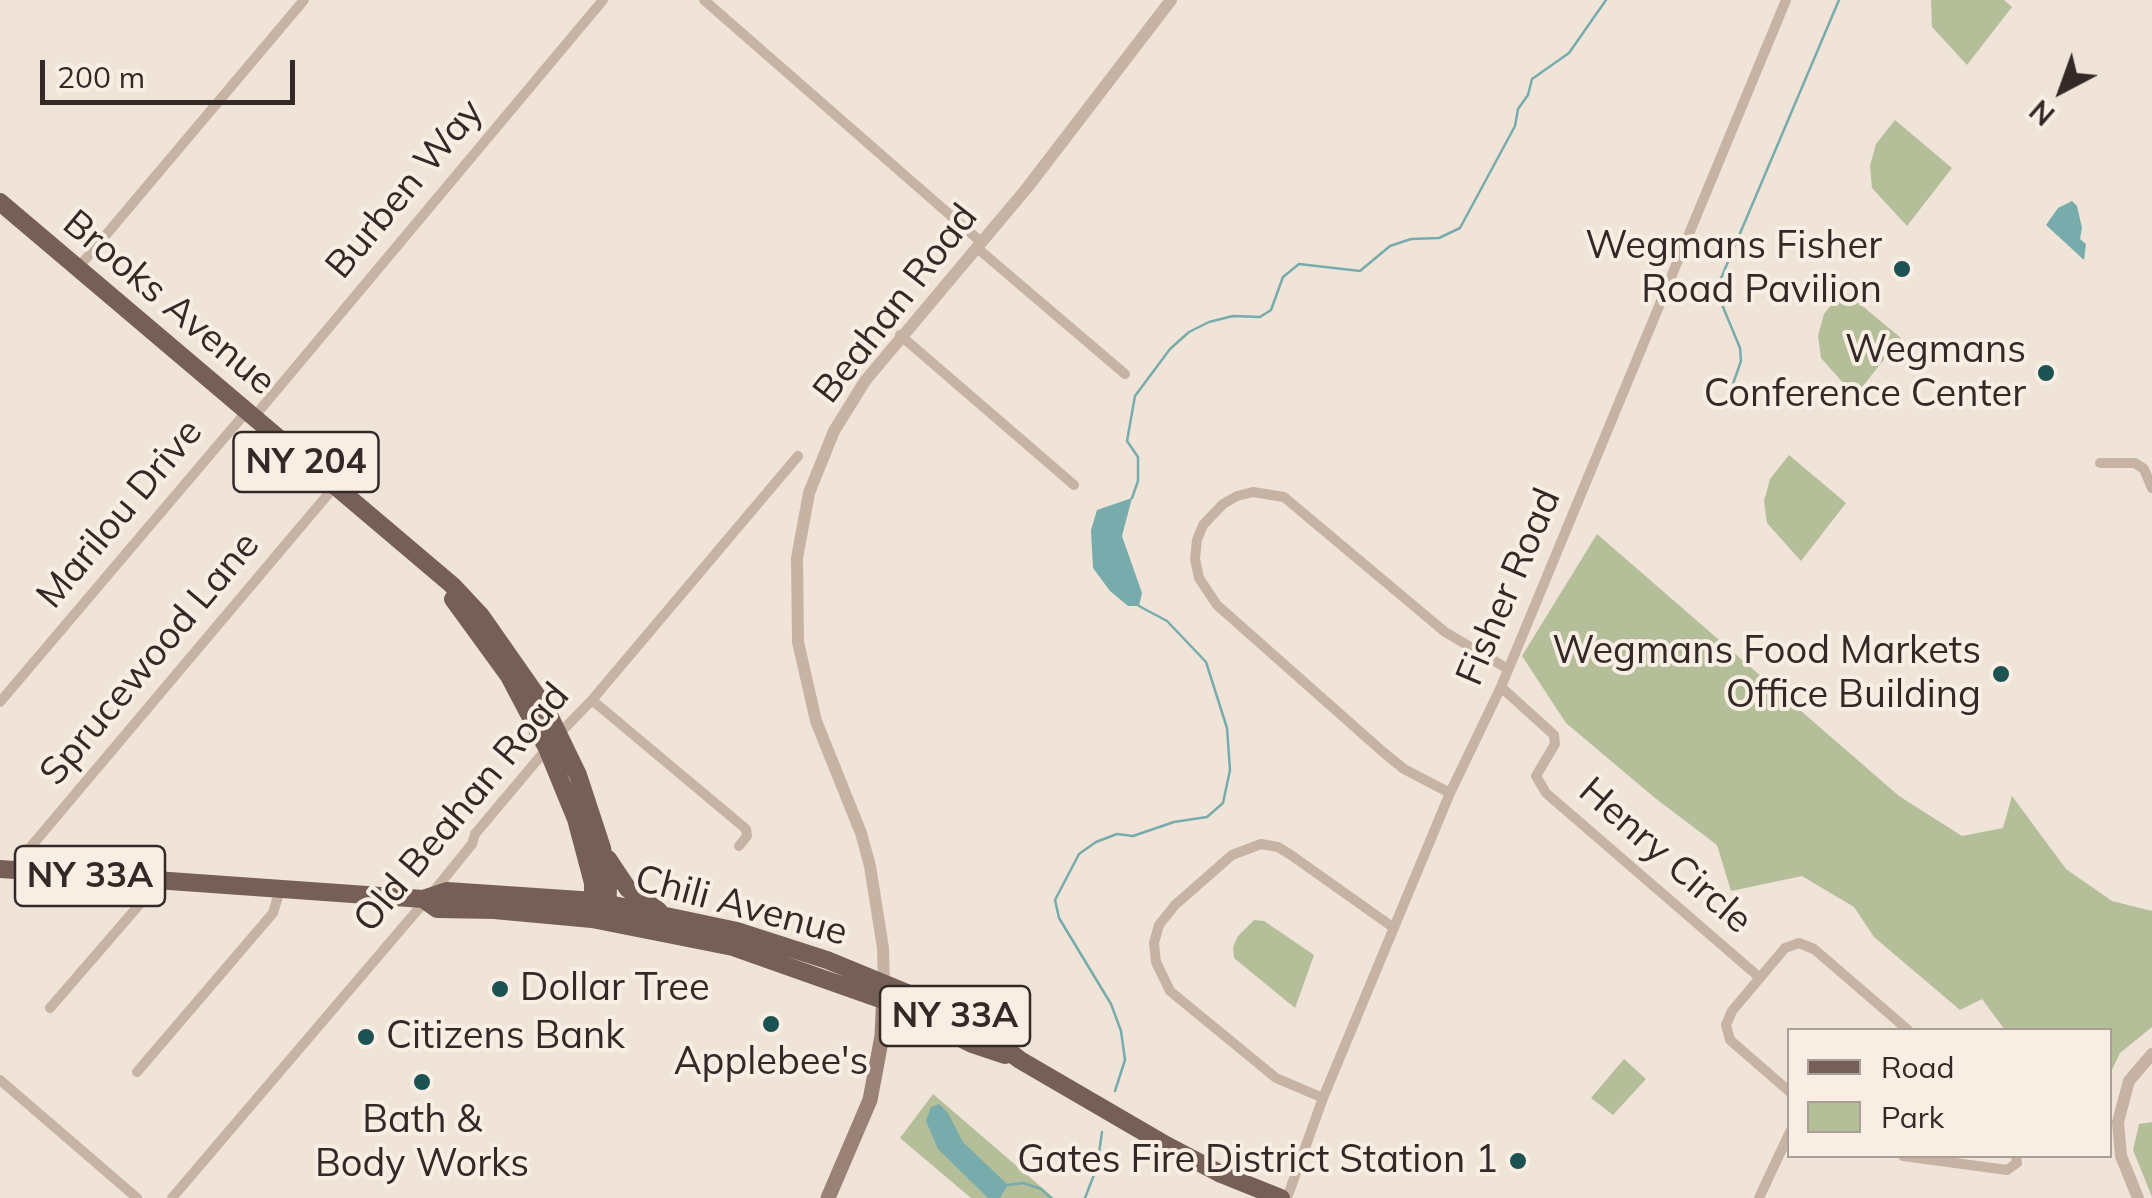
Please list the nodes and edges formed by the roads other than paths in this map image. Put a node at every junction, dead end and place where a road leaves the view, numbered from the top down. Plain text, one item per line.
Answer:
1 (304, 0) edge
2 (603, 0) edge
3 (704, 0) edge
4 (1171, 0) edge
5 (1786, 0) edge
6 (0, 202) edge
7 (978, 244) junction
8 (78, 268) junction
9 (900, 335) junction
10 (1124, 374) dead end
11 (250, 414) junction
12 (798, 456) dead end
13 (2100, 462) dead end
14 (1074, 485) dead end
15 (334, 486) junction
16 (2152, 488) edge
17 (432, 570) junction
18 (1508, 668) junction
19 (1500, 687) junction
20 (592, 700) junction
21 (0, 702) edge
22 (560, 733) junction
23 (547, 748) junction
24 (1450, 794) junction
25 (739, 846) dead end
26 (602, 848) junction
27 (6, 869) edge
28 (147, 880) junction
29 (280, 890) junction
30 (423, 899) junction
31 (600, 911) junction
32 (668, 916) junction
33 (1394, 928) junction
34 (1759, 977) junction
35 (884, 991) junction
36 (50, 1008) dead end
37 (1906, 1028) edge
38 (2152, 1054) edge
39 (137, 1072) dead end
40 (0, 1080) edge
41 (1787, 1090) edge
42 (1323, 1098) junction
43 (1787, 1137) edge
44 (1918, 1158) edge
45 (2016, 1158) edge
46 (138, 1198) edge
47 (172, 1198) edge
48 (828, 1198) edge
49 (1284, 1198) edge
50 (1760, 1198) edge
51 (2138, 1198) edge

1 - 8 street
2 - 11 street, Burben Way
3 - 7 street
4 - 7 street, Beahan Road
5 - 18 street, Fisher Road
6 - 8 main road, Brooks Avenue / NY 204
7 - 9 street, Beahan Road
7 - 10 street
8 - 11 main road, Brooks Avenue / NY 204
9 - 14 street
9 - 35 street, Beahan Road
11 - 15 main road, Brooks Avenue / NY 204
11 - 21 street, Marilou Drive
12 - 20 street, Old Beahan Road
13 - 16 street
15 - 17 main road, Brooks Avenue / NY 204
15 - 27 street, Sprucewood Lane
17 - 22 main road, Brooks Avenue / NY 204
17 - 23 main road, Brooks Avenue / NY 204
18 - 19 street, Fisher Road
18 - 24 street
19 - 24 street, Fisher Road
19 - 34 street, Henry Circle
20 - 22 street, Old Beahan Road
20 - 25 street
22 - 23 street, Old Beahan Road
22 - 26 main road, Brooks Avenue / NY 204
23 - 30 street, Old Beahan Road
23 - 31 main road, Brooks Avenue / NY 204
24 - 33 street, Fisher Road
26 - 31 main road, Brooks Avenue
26 - 32 main road, NY 204
27 - 28 main road, Chili Avenue / NY 33A
28 - 29 main road, Chili Avenue / NY 33A
28 - 36 street
29 - 30 main road, Chili Avenue / NY 33A
29 - 39 street
30 - 31 main road, Chili Avenue / NY 33A
30 - 47 street, Old Beahan Road
31 - 32 main road, Chili Avenue / NY 33A
31 - 35 main road, Chili Avenue / NY 33A
32 - 35 main road, Chili Avenue / NY 33A
33 - 42 street, Fisher Road
33 - 42 street
34 - 37 street
34 - 41 street
35 - 48 main road
35 - 49 main road, Chili Avenue / NY 33A
38 - 51 street
40 - 46 street
42 - 49 street, Fisher Road
43 - 50 street
44 - 45 street

